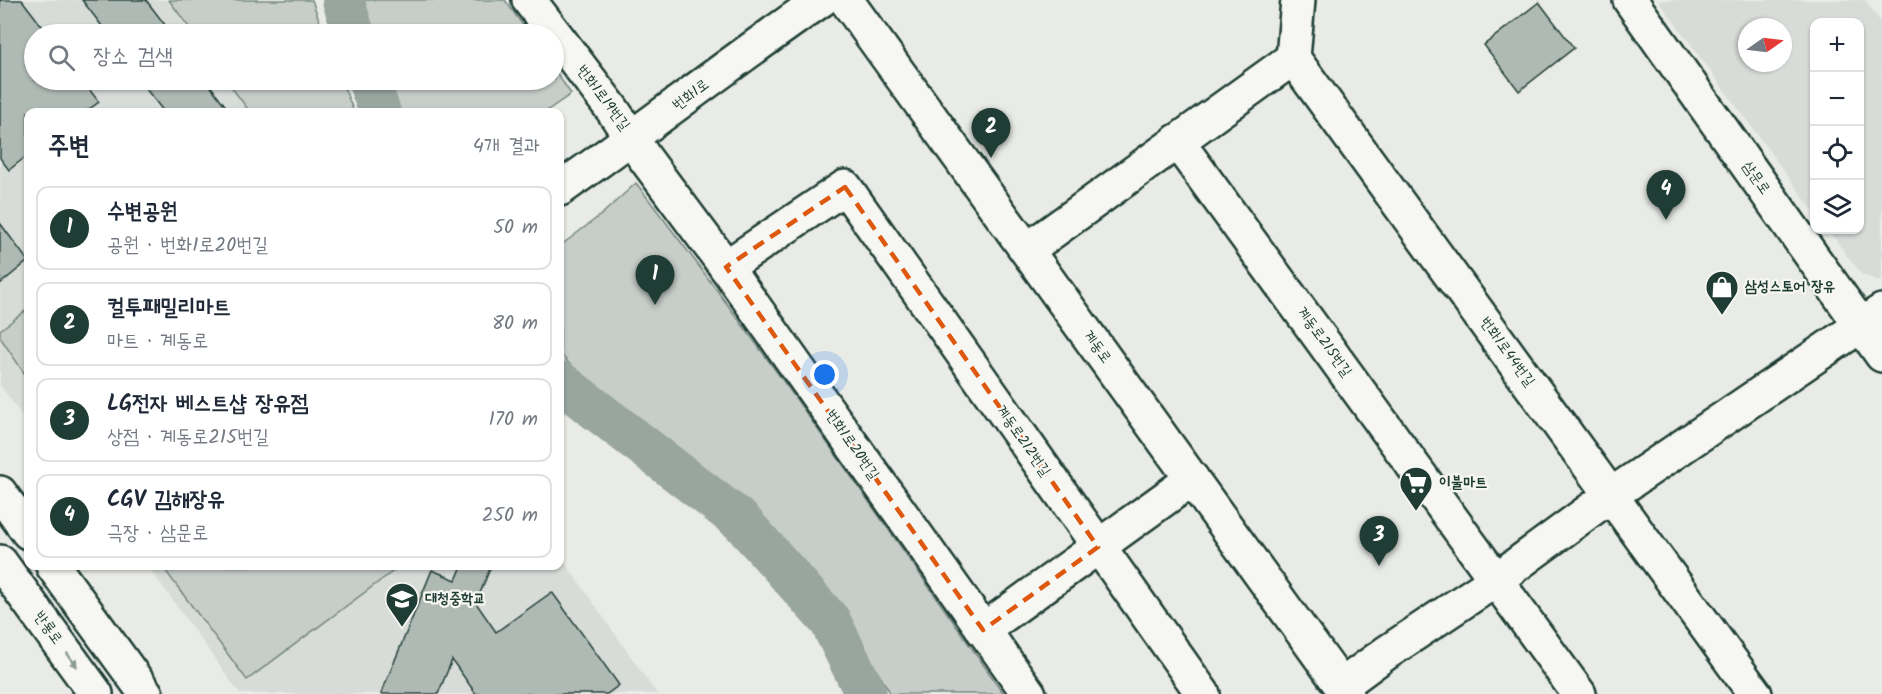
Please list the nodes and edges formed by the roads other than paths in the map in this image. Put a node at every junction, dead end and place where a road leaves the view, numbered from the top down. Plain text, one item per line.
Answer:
1 (821, 0) edge
2 (846, 0) edge
3 (1298, 0) edge
4 (1630, 0) edge
5 (536, 2) edge
6 (552, 24) edge
7 (564, 41) edge
8 (1293, 58) junction
9 (633, 138) junction
10 (1177, 141) junction
11 (564, 186) edge
12 (1027, 250) junction
13 (726, 267) junction
14 (1871, 318) edge
15 (1882, 355) edge
16 (1192, 479) junction
17 (0, 493) edge
18 (1611, 495) junction
19 (24, 526) edge
20 (1098, 547) junction
21 (56, 570) edge
22 (12, 574) edge
23 (1497, 579) junction
24 (983, 630) junction
25 (1344, 690) edge
26 (96, 694) edge
27 (146, 694) edge
28 (1029, 694) edge
29 (1203, 694) edge
30 (1579, 694) edge
31 (1755, 694) edge

1 - 9 street, 번화1로
2 - 12 street, 계동로
3 - 8 street
4 - 14 street, 삼문로
5 - 6 street, 번화1로19번길
7 - 9 street, 번화1로19번길
8 - 10 street
8 - 18 street, 번화1로44번길
9 - 11 street, 번화1로
9 - 13 street, 번화1로20번길
10 - 12 street
10 - 23 street, 계동로215번길
12 - 16 street, 계동로
13 - 20 street, 계동로212번길
13 - 24 street, 번화1로20번길
14 - 15 street, 삼문로
14 - 18 street
16 - 20 street
16 - 25 street, 계동로
17 - 19 street
18 - 23 street
18 - 31 street, 번화1로44번길
20 - 24 street
20 - 29 street, 계동로212번길
21 - 27 street
22 -> 26 street, 반룡로
23 - 25 street
23 - 30 street, 계동로215번길
24 - 28 street, 번화1로20번길

